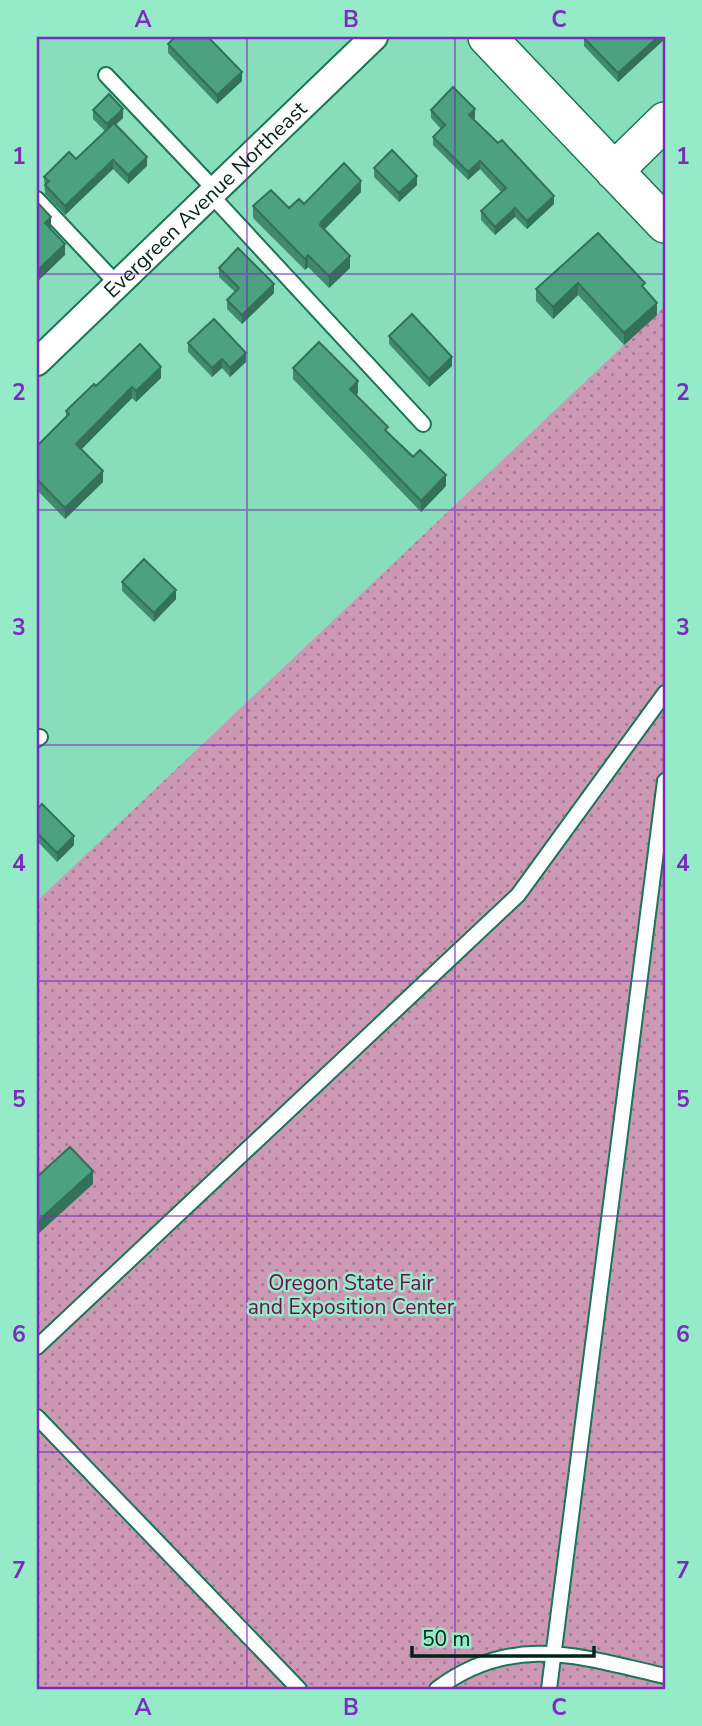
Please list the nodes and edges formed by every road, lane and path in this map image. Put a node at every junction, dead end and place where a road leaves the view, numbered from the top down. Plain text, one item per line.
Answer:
1 (374, 37) edge
2 (486, 37) edge
3 (106, 75) dead end
4 (665, 121) edge
5 (614, 171) junction
6 (213, 193) junction
7 (37, 199) edge
8 (665, 224) edge
9 (118, 285) junction
10 (37, 362) edge
11 (423, 424) dead end
12 (665, 693) edge
13 (665, 781) edge
14 (37, 1347) edge
15 (37, 1417) edge
16 (555, 1652) junction
17 (665, 1676) edge
18 (299, 1689) edge
19 (437, 1689) edge
20 (550, 1689) edge

1 - 6 street, Evergreen Avenue Northeast
2 - 5 main road
3 - 6 lane
4 - 5 main road
5 - 8 main road
6 - 9 street, Evergreen Avenue Northeast
6 - 11 lane
7 - 9 lane
9 - 10 street, Evergreen Avenue Northeast
12 - 14 lane
13 - 16 lane
15 - 18 lane
16 - 17 lane
16 - 19 lane
16 - 20 lane

